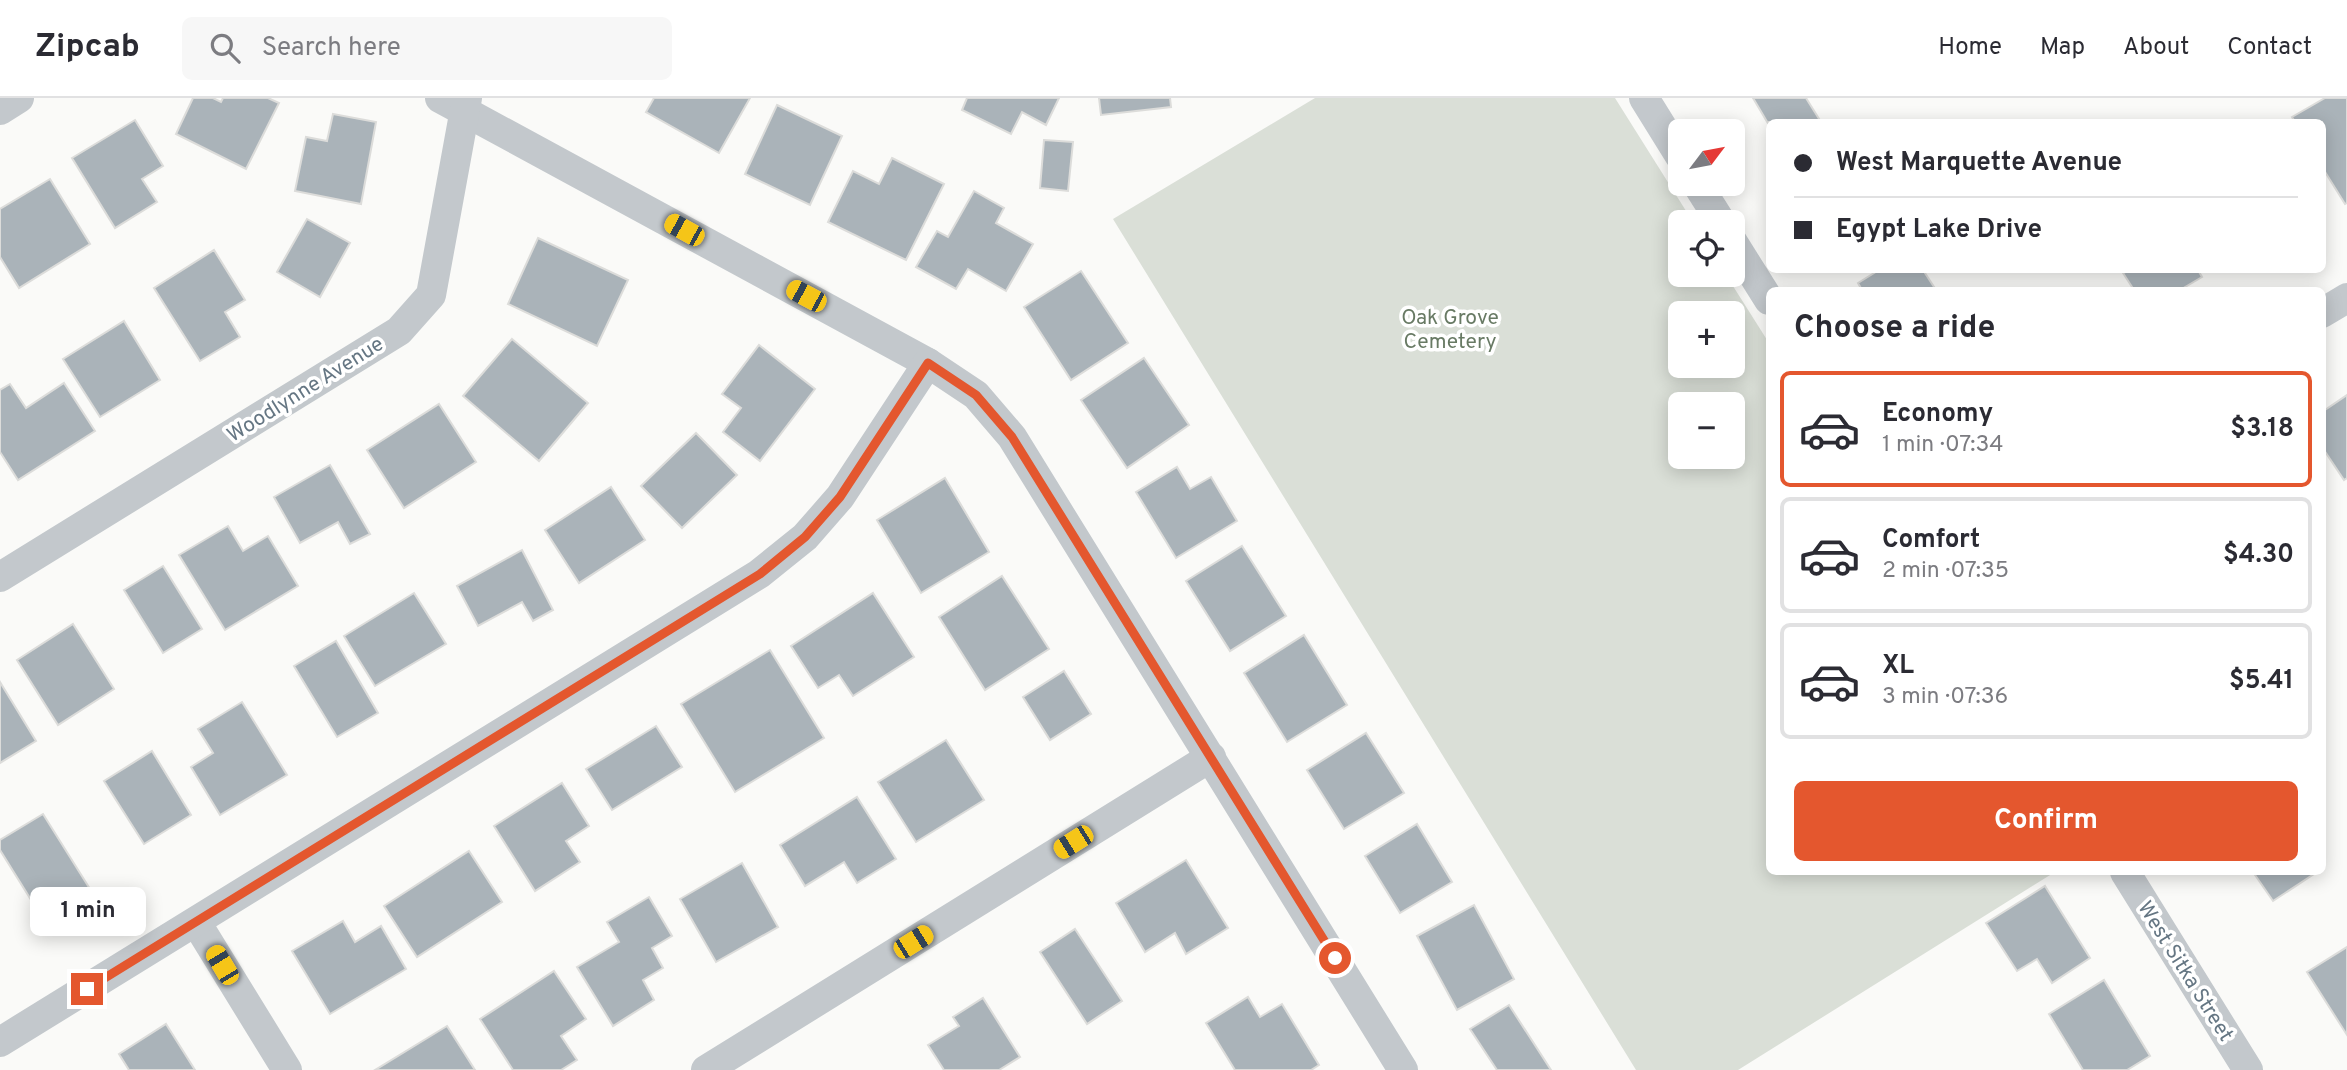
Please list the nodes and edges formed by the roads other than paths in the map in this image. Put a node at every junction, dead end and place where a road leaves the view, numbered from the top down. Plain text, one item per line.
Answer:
1 (19, 98) edge
2 (1644, 98) edge
3 (457, 102) edge
4 (0, 110) edge
5 (1668, 137) edge
6 (1745, 262) edge
7 (1766, 295) edge
8 (2347, 298) edge
9 (2326, 311) edge
10 (928, 363) junction
11 (0, 577) edge
12 (1211, 757) junction
13 (2126, 875) edge
14 (196, 922) junction
15 (0, 1042) edge
16 (287, 1070) edge
17 (706, 1070) edge
18 (1404, 1070) edge
19 (2248, 1070) edge

1 - 4 street
2 - 5 street
3 - 10 street
3 - 11 street, Woodlynne Avenue
6 - 7 street
8 - 9 street
10 - 12 street
10 - 14 street
12 - 17 street
12 - 18 street
13 - 19 street, West Sitka Street
14 - 15 street
14 - 16 street

